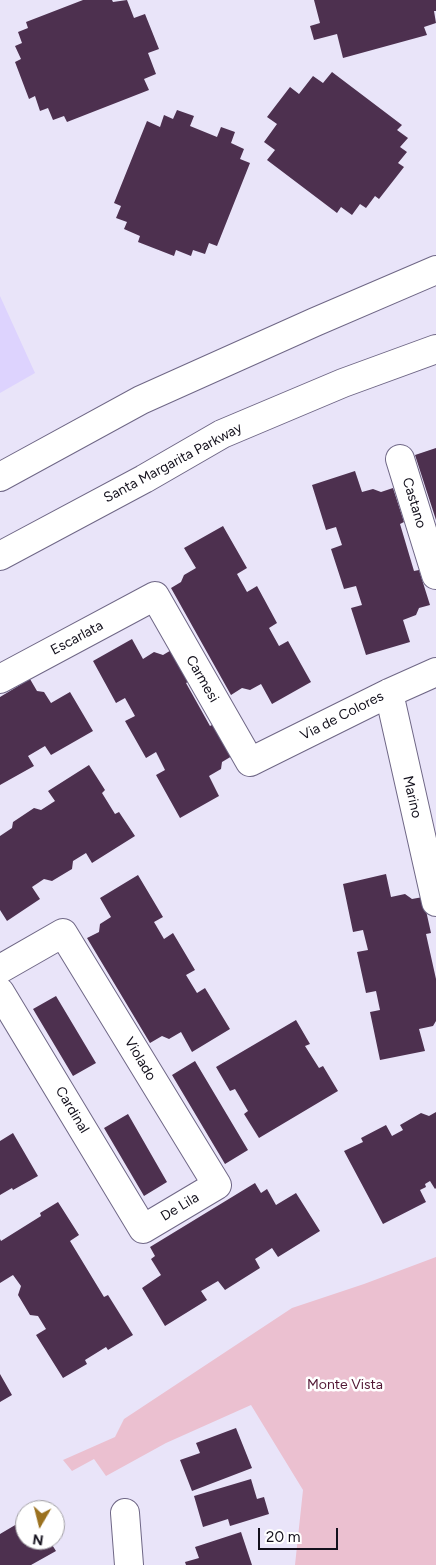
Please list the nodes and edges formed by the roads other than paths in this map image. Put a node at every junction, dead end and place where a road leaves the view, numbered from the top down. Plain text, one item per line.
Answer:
1 (436, 270) edge
2 (436, 349) edge
3 (400, 459) dead end
4 (0, 477) edge
5 (0, 556) edge
6 (436, 575) edge
7 (155, 596) joint
8 (436, 672) edge
9 (0, 679) edge
10 (389, 692) junction
11 (250, 762) joint
12 (436, 902) edge
13 (0, 969) edge
14 (0, 992) edge
15 (216, 1185) joint
16 (143, 1229) joint
17 (125, 1513) dead end
18 (129, 1565) edge

1 - 4 street
2 - 5 street, Santa Margarita Parkway
3 - 6 street, Castano
7 - 9 street, Escarlata
7 - 11 street, Carmesi
8 - 10 street, Via de Colores
10 - 11 street, Via de Colores
10 - 12 street, Marino
13 - 15 street, Violado
14 - 16 street, Cardinal
15 - 16 street, De Lila
17 - 18 street

